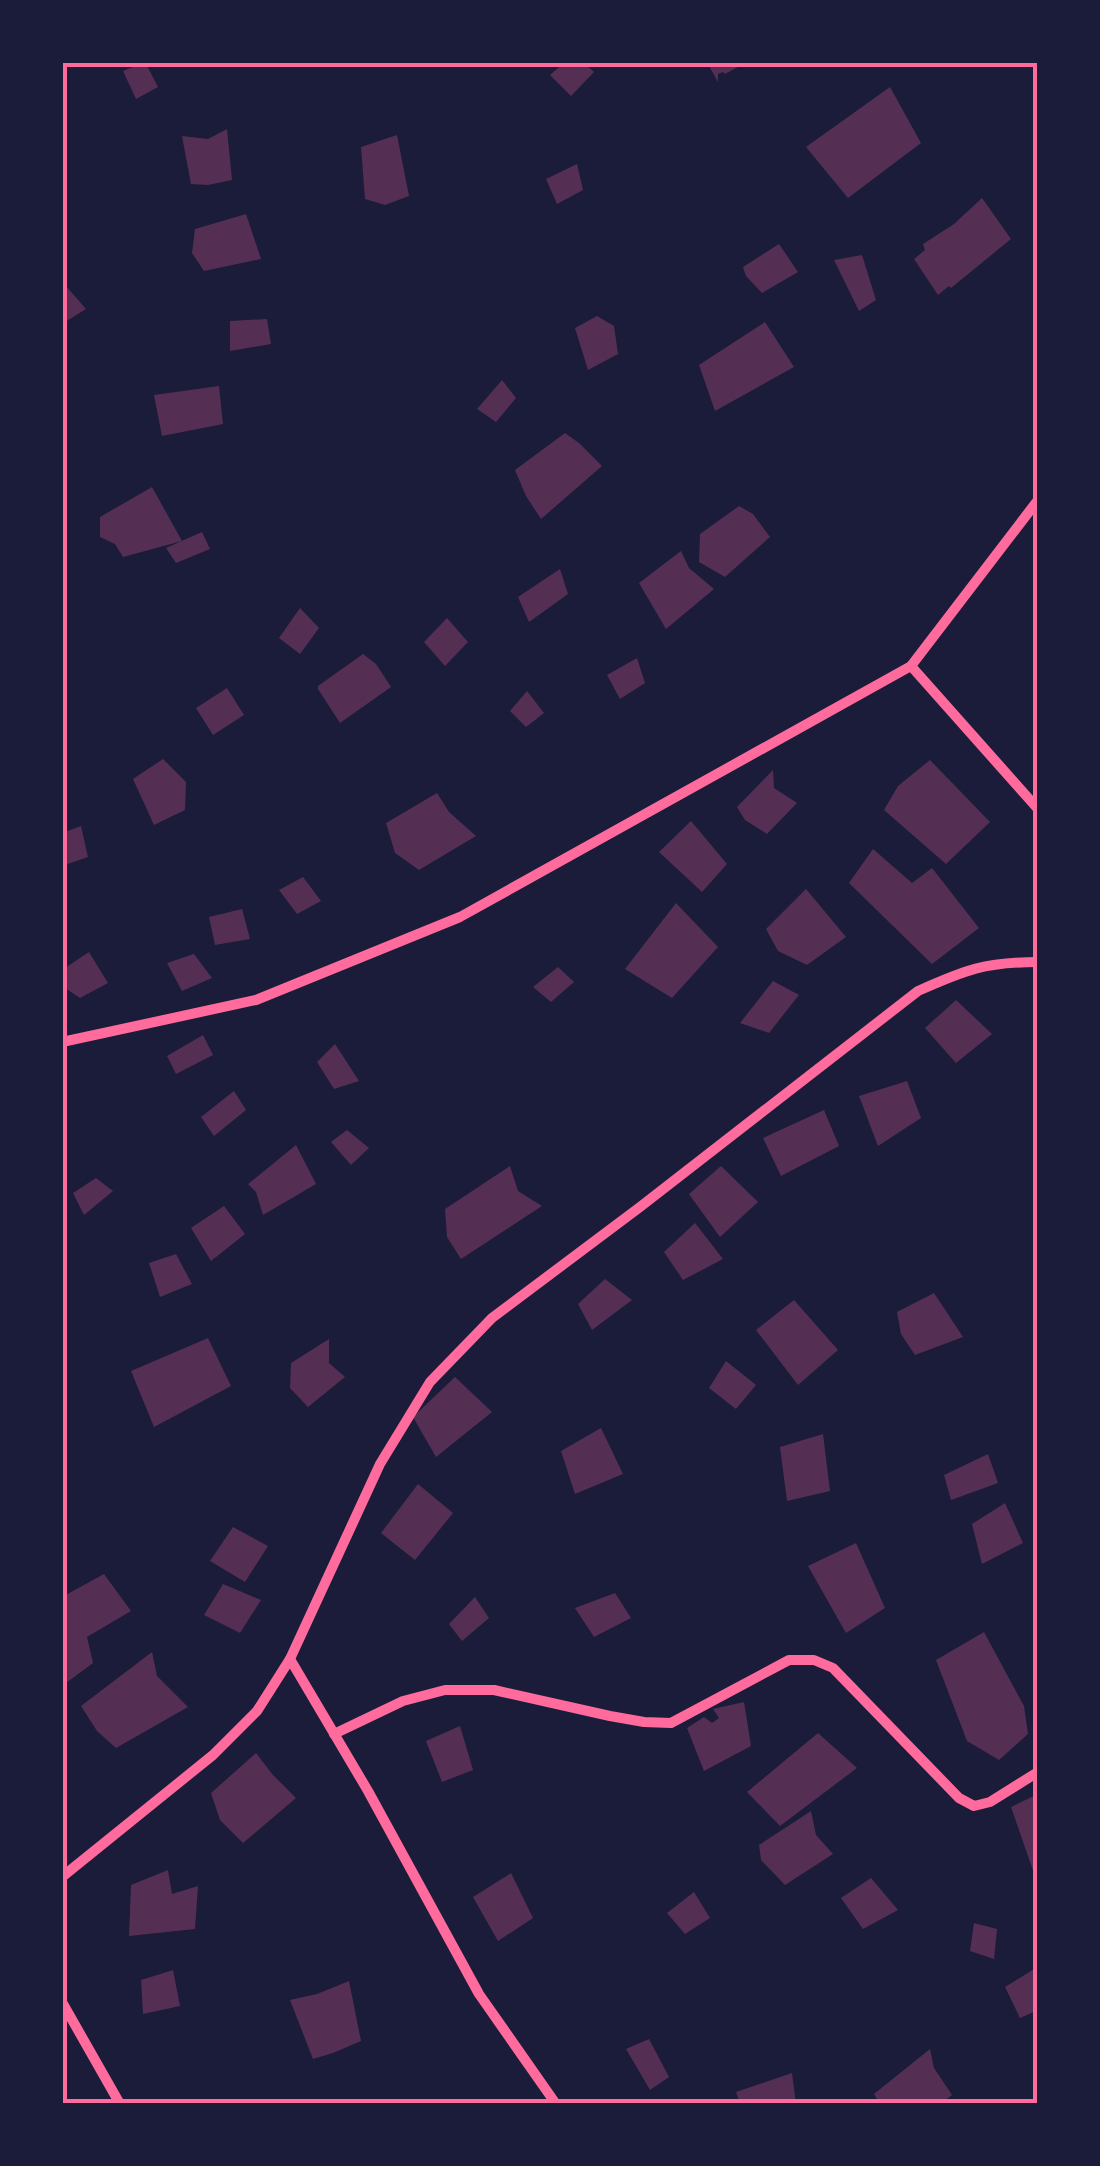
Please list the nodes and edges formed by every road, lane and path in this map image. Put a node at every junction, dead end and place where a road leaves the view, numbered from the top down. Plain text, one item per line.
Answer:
1 (1038, 500) edge
2 (912, 666) junction
3 (1038, 809) edge
4 (1038, 962) edge
5 (62, 1042) edge
6 (290, 1659) junction
7 (334, 1734) junction
8 (1038, 1772) edge
9 (62, 1877) edge
10 (62, 2002) edge
11 (120, 2104) edge
12 (556, 2104) edge

1 - 2 street
2 - 3 street
2 - 5 street
4 - 6 street
6 - 7 street
6 - 9 street
7 - 8 street
7 - 12 street
10 - 11 street

